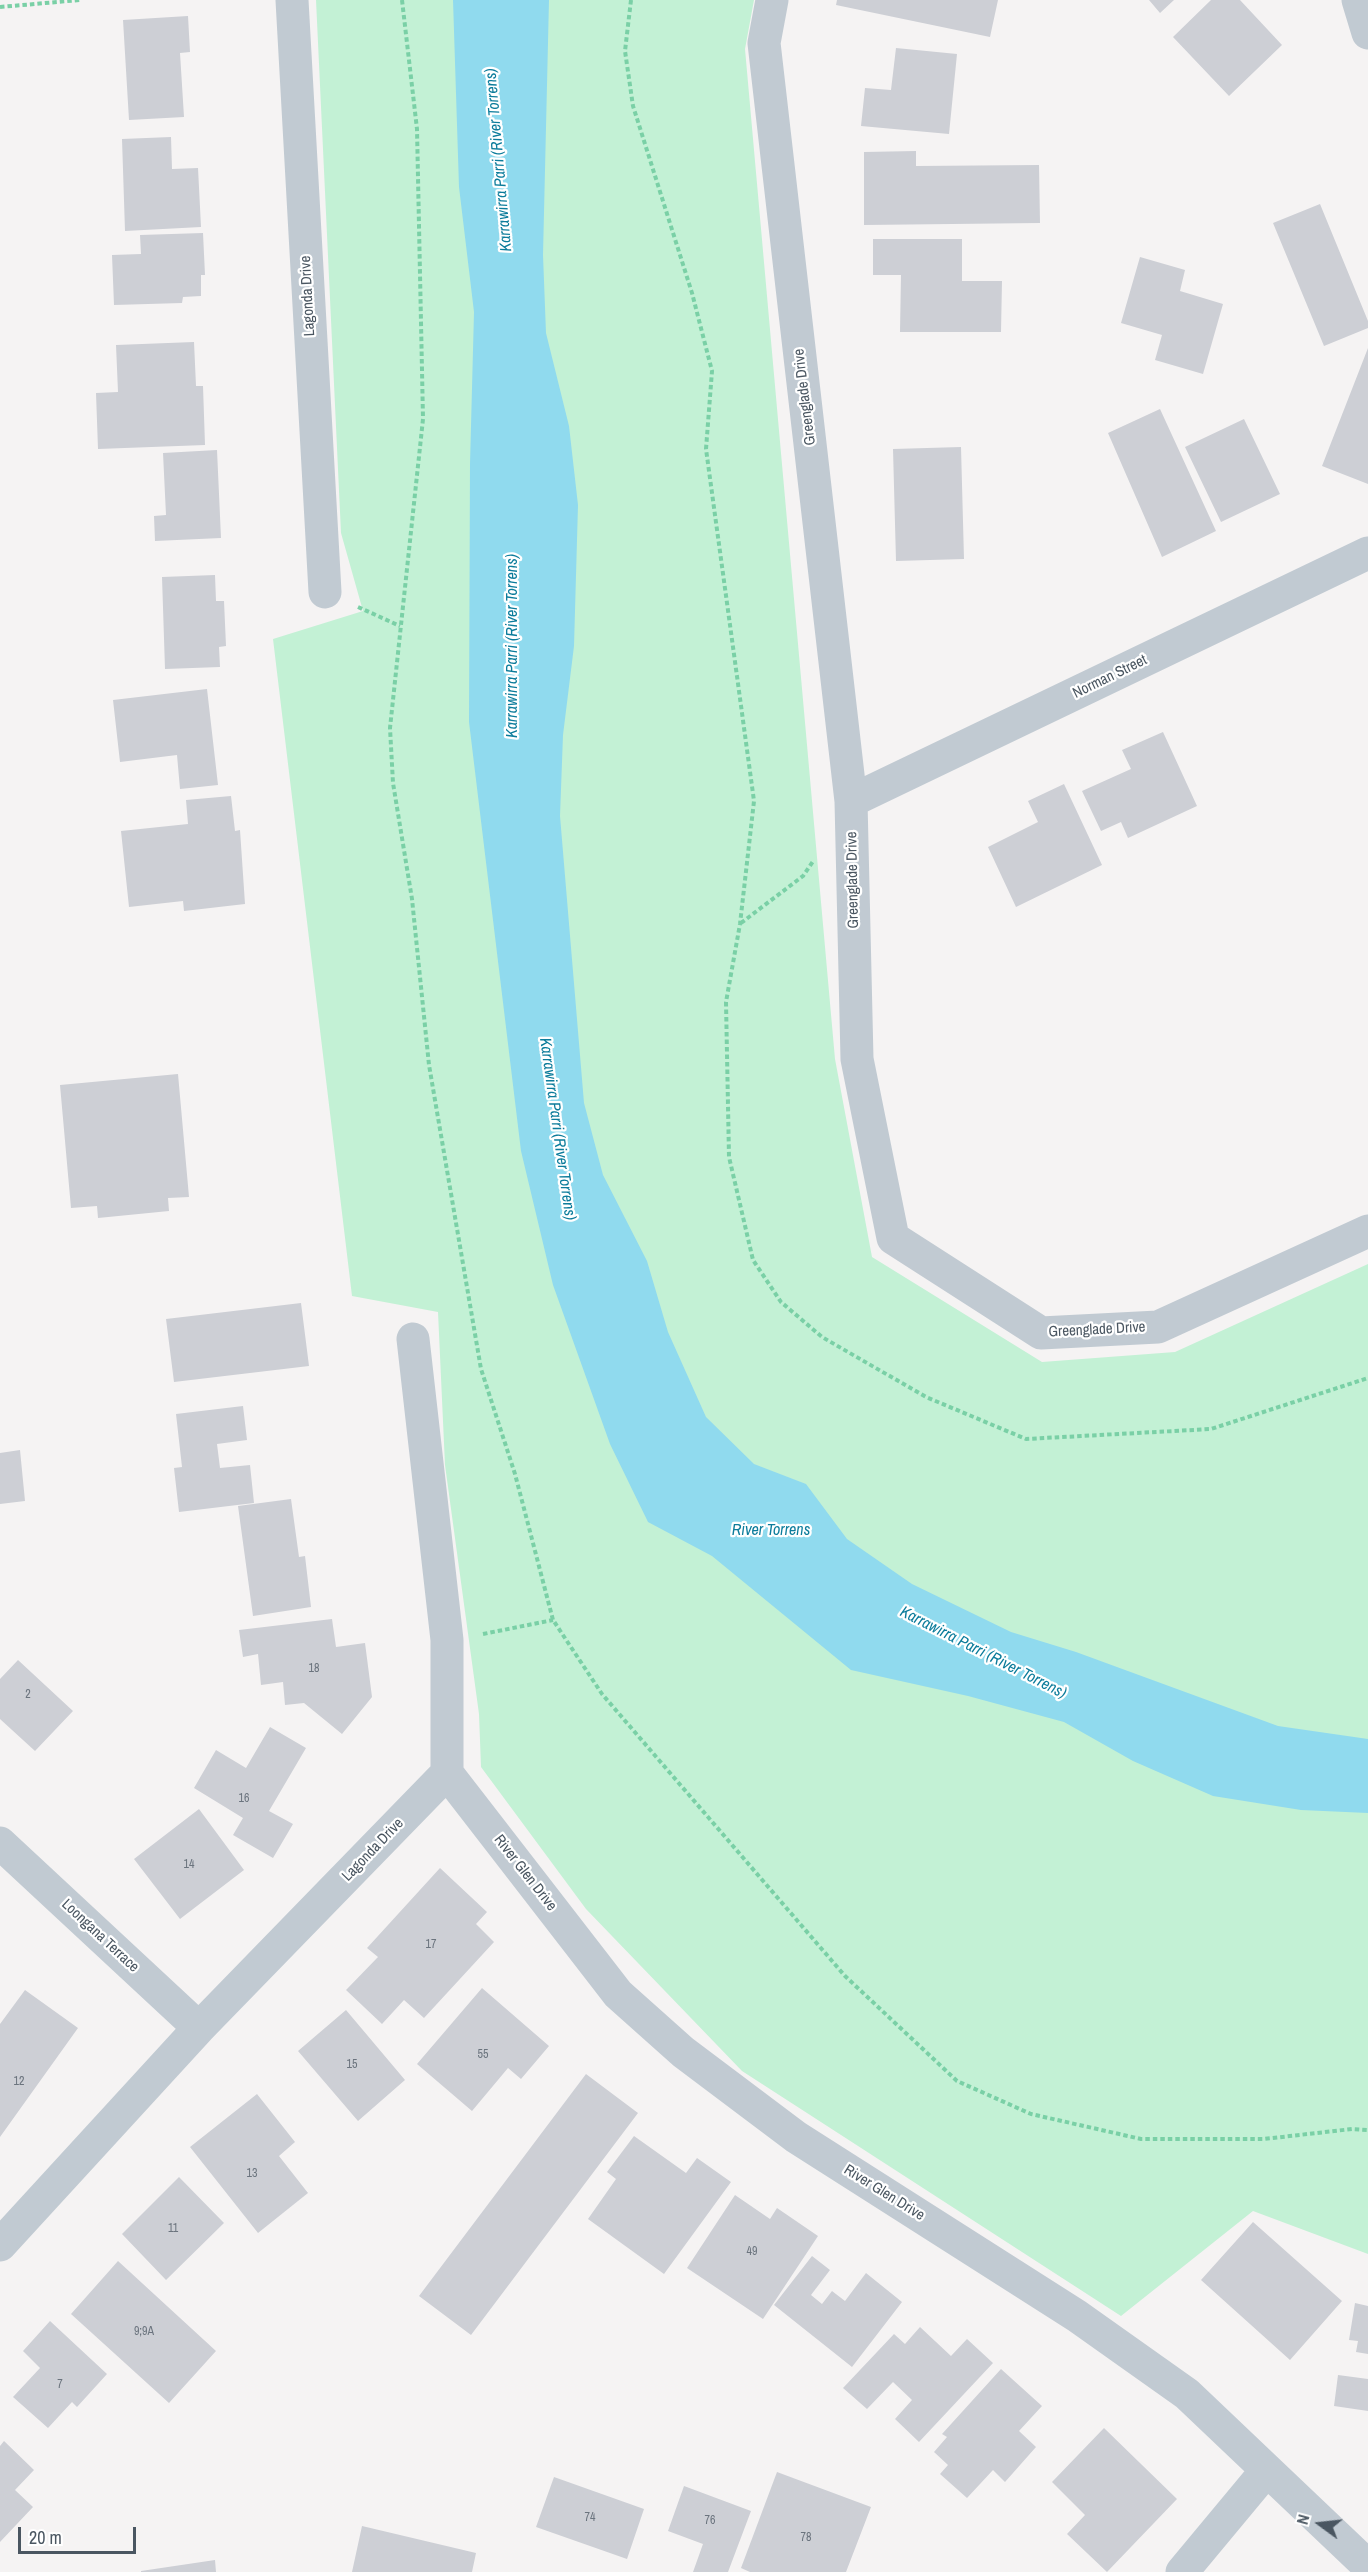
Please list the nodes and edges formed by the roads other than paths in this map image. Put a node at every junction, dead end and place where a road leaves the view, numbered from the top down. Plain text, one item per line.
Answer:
1 (292, 0) edge
2 (772, 0) edge
3 (1358, 0) edge
4 (1368, 33) edge
5 (1368, 553) edge
6 (325, 592) road end
7 (851, 801) junction
8 (1368, 1231) edge
9 (413, 1339) dead end
10 (447, 1773) junction
11 (0, 1843) edge
12 (199, 2028) junction
13 (0, 2245) edge
14 (1266, 2471) junction
15 (1368, 2566) edge
16 (1182, 2572) edge

1 - 6 street, Lagonda Drive
2 - 7 street, Greenglade Drive
3 - 4 street
5 - 7 street, Norman Street
7 - 8 street, Greenglade Drive
9 - 10 street
10 - 12 street, Lagonda Drive
10 - 14 street, River Glen Drive
11 - 12 street, Loongana Terrace
12 - 13 street, Lagonda Drive
14 - 15 street, River Glen Drive
14 - 16 street

